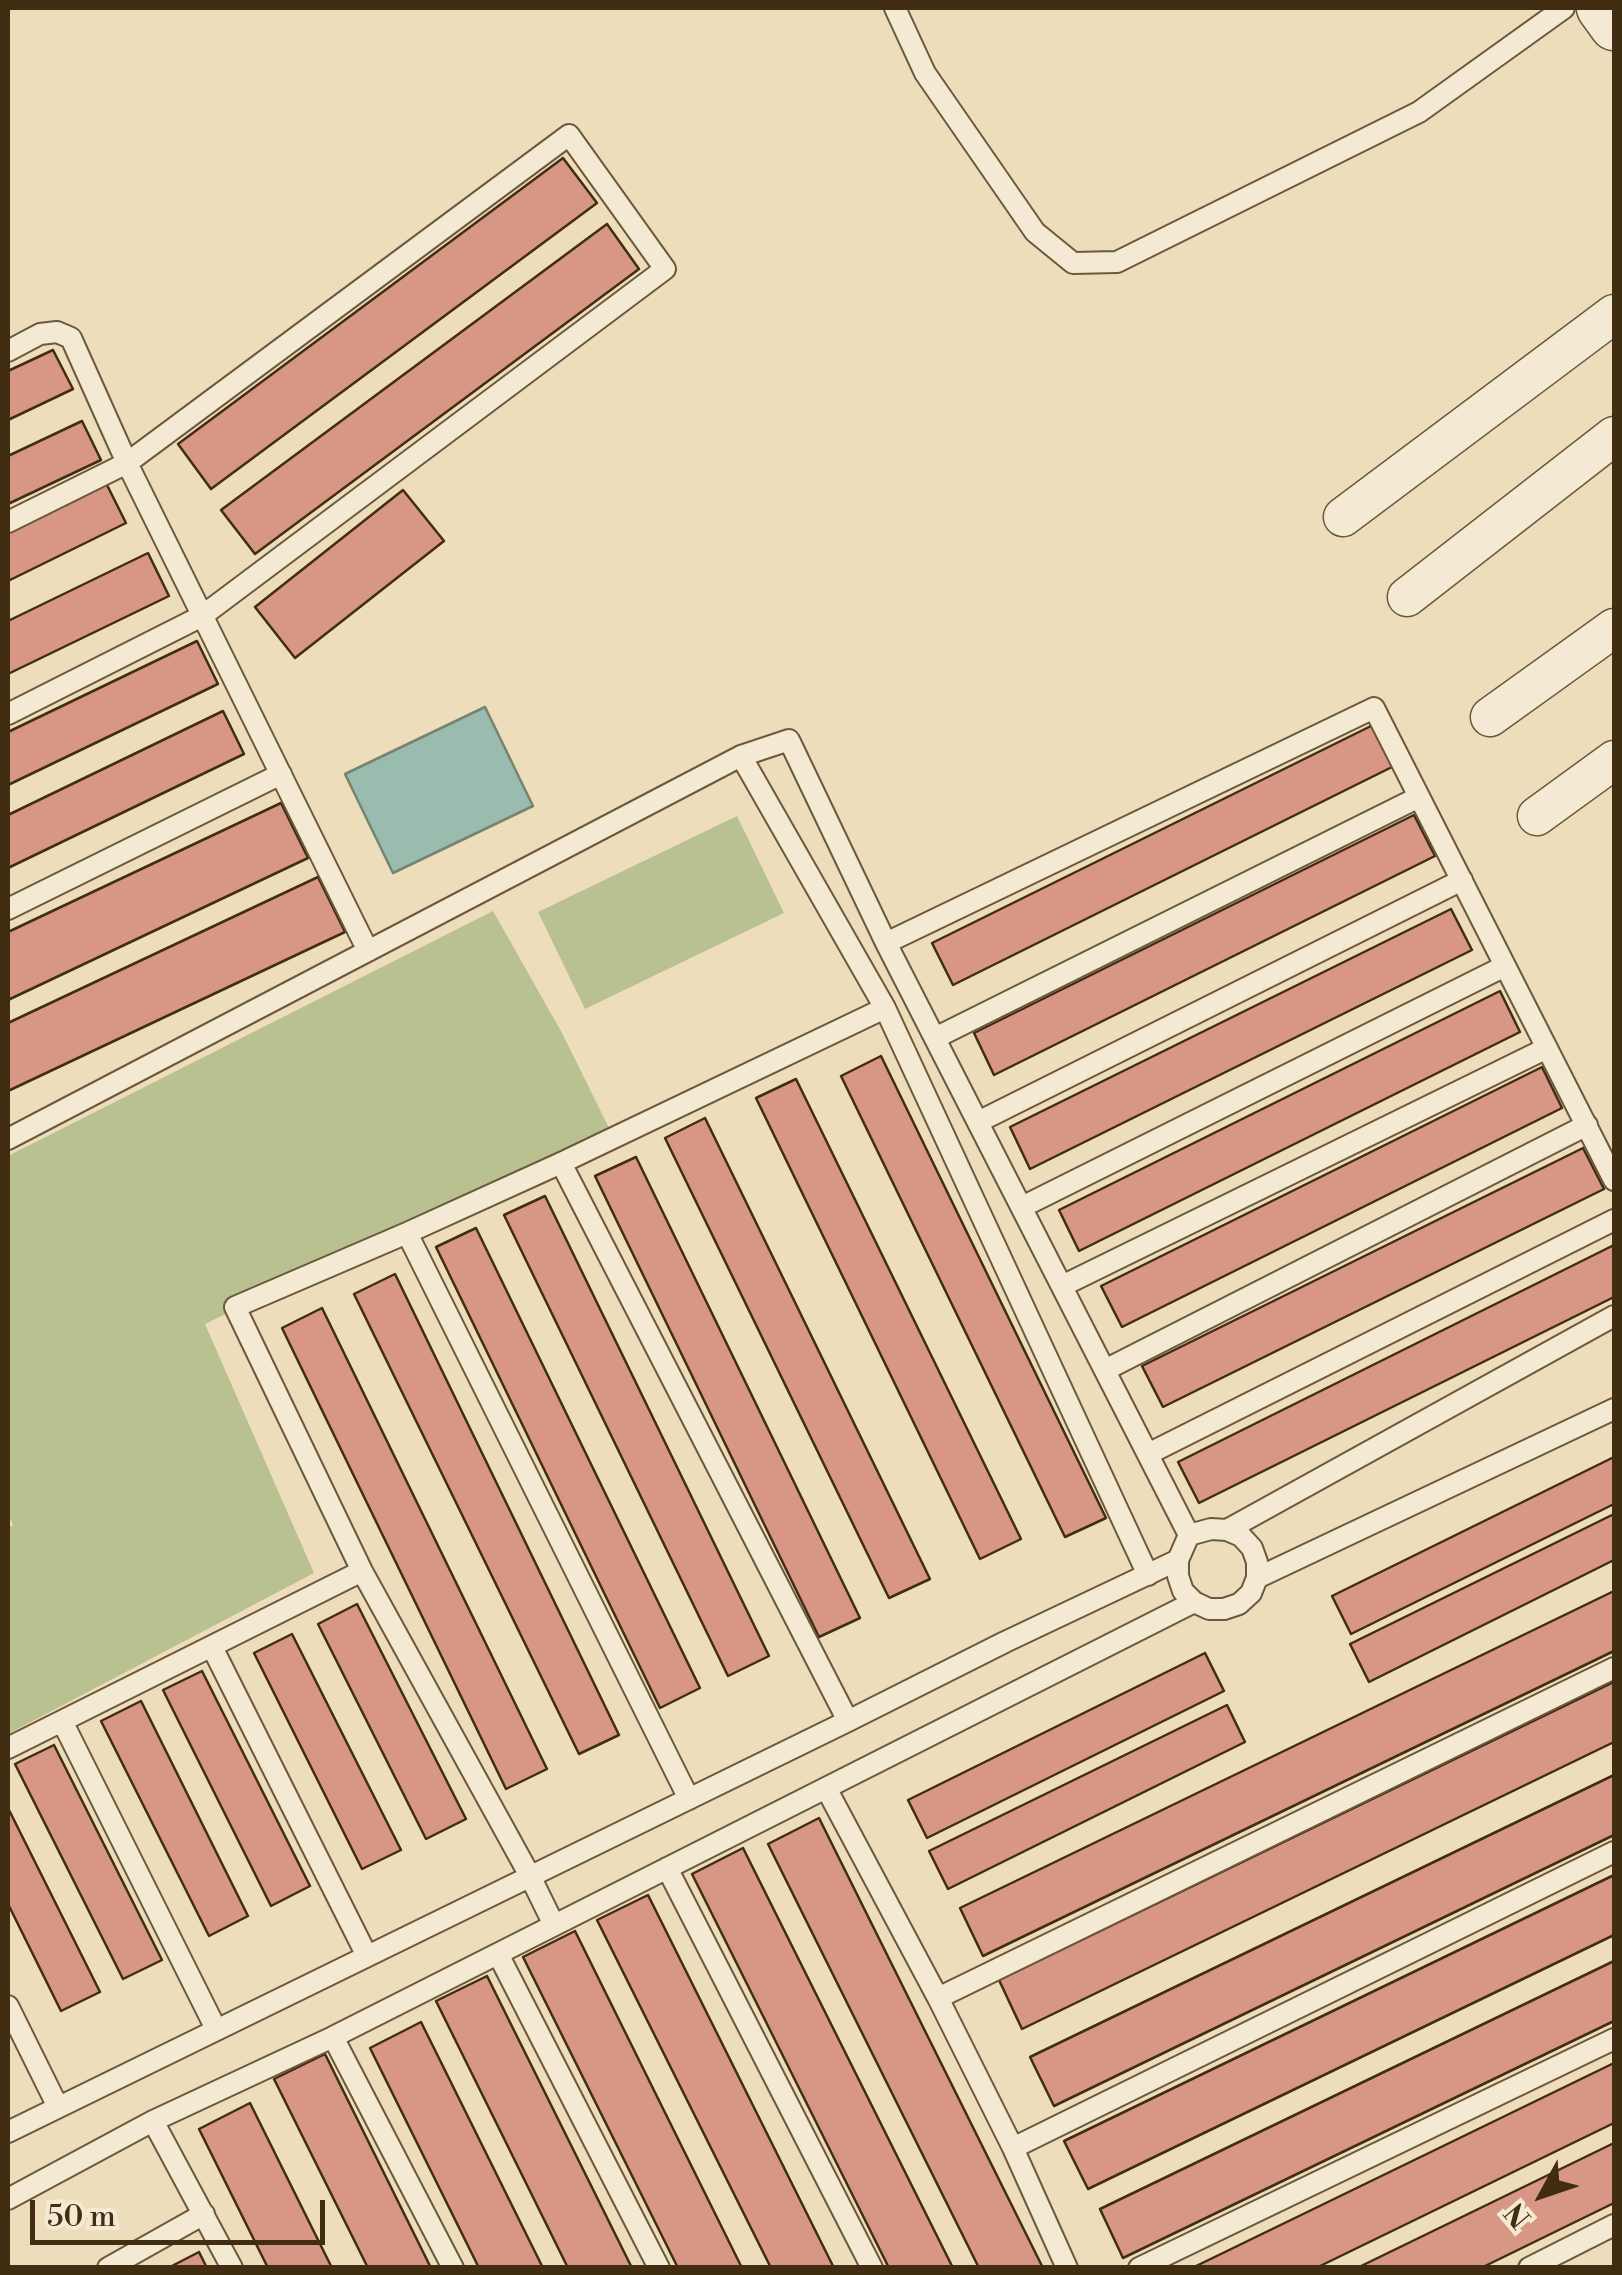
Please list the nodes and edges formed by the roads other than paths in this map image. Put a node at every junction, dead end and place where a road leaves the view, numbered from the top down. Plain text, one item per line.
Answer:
1 (894, 8) edge
2 (1564, 8) edge
3 (1601, 8) edge
4 (1614, 26) edge
5 (1614, 314) edge
6 (8, 351) edge
7 (1614, 436) edge
8 (127, 463) junction
9 (1343, 517) dead end
10 (8, 522) edge
11 (1407, 597) dead end
12 (202, 616) junction
13 (1614, 628) edge
14 (8, 714) edge
15 (1490, 717) dead end
16 (742, 756) junction
17 (1614, 760) edge
18 (280, 774) junction
19 (1420, 796) junction
20 (1538, 816) dead end
21 (1462, 880) junction
22 (8, 909) edge
23 (886, 942) junction
24 (368, 951) junction
25 (1506, 966) junction
26 (885, 1008) junction
27 (935, 1038) junction
28 (1547, 1048) junction
29 (978, 1122) junction
30 (1587, 1125) junction
31 (8, 1139) edge
32 (562, 1163) junction
33 (1614, 1180) edge
34 (1022, 1207) junction
35 (1614, 1220) edge
36 (406, 1233) junction
37 (1062, 1286) junction
38 (1614, 1316) edge
39 (1105, 1370) junction
40 (1614, 1409) edge
41 (1148, 1454) junction
42 (1226, 1530) junction
43 (1189, 1534) junction
44 (1178, 1560) junction
45 (362, 1572) junction
46 (1148, 1574) junction
47 (1257, 1578) junction
48 (1194, 1602) junction
49 (212, 1647) junction
50 (1614, 1668) edge
51 (848, 1721) junction
52 (62, 1722) junction
53 (8, 1748) edge
54 (826, 1788) junction
55 (688, 1799) junction
56 (1614, 1852) edge
57 (667, 1868) junction
58 (530, 1876) junction
59 (554, 1925) junction
60 (498, 1954) junction
61 (367, 1956) junction
62 (938, 1998) junction
63 (8, 2006) edge
64 (216, 2030) junction
65 (333, 2037) junction
66 (1614, 2038) edge
67 (58, 2107) junction
68 (153, 2121) junction
69 (8, 2132) edge
70 (1012, 2148) junction
71 (8, 2198) edge
72 (204, 2214) junction
73 (1614, 2225) edge
74 (108, 2268) edge
75 (232, 2268) edge
76 (453, 2268) edge
77 (659, 2268) edge
78 (872, 2268) edge
79 (1067, 2268) edge
80 (1139, 2268) edge
81 (1529, 2268) edge

1 - 2 lane
3 - 4 street
5 - 9 street
6 - 8 lane
7 - 11 street
8 - 10 lane
8 - 12 lane
8 - 12 lane
12 - 14 lane
12 - 18 lane
13 - 15 street
16 - 23 lane
16 - 24 lane
16 - 26 lane
17 - 20 street
18 - 22 lane
18 - 24 lane
19 - 21 lane
19 - 23 lane
19 - 27 lane
21 - 25 lane
21 - 29 lane
23 - 27 lane
24 - 31 lane
25 - 28 lane
25 - 34 lane
26 - 32 lane
26 - 46 lane
27 - 29 lane
28 - 30 lane
28 - 37 lane
29 - 34 lane
30 - 33 lane
30 - 39 lane
32 - 36 lane
32 - 51 lane
34 - 37 lane
35 - 41 lane
36 - 45 lane
36 - 55 lane
37 - 39 lane
38 - 42 lane
39 - 41 lane
40 - 47 lane
41 - 43 lane
42 - 43 lane
42 - 47 lane
43 - 44 lane
44 - 46 lane
44 - 48 lane
45 - 49 lane
45 - 58 lane
46 - 51 lane
47 - 48 lane
48 - 54 lane
49 - 52 lane
49 - 61 lane
50 - 62 lane
51 - 55 lane
52 - 53 lane
52 - 64 lane
54 - 57 lane
54 - 62 lane
55 - 58 lane
56 - 70 lane
57 - 59 lane
57 - 78 lane
58 - 59 lane
58 - 61 lane
59 - 60 lane
60 - 65 lane
60 - 77 lane
61 - 64 lane
62 - 70 lane
63 - 67 lane
64 - 67 lane
65 - 68 lane
65 - 76 lane
66 - 80 lane
67 - 69 lane
68 - 71 lane
68 - 72 lane
70 - 79 lane
72 - 74 lane
72 - 75 lane
73 - 81 lane

